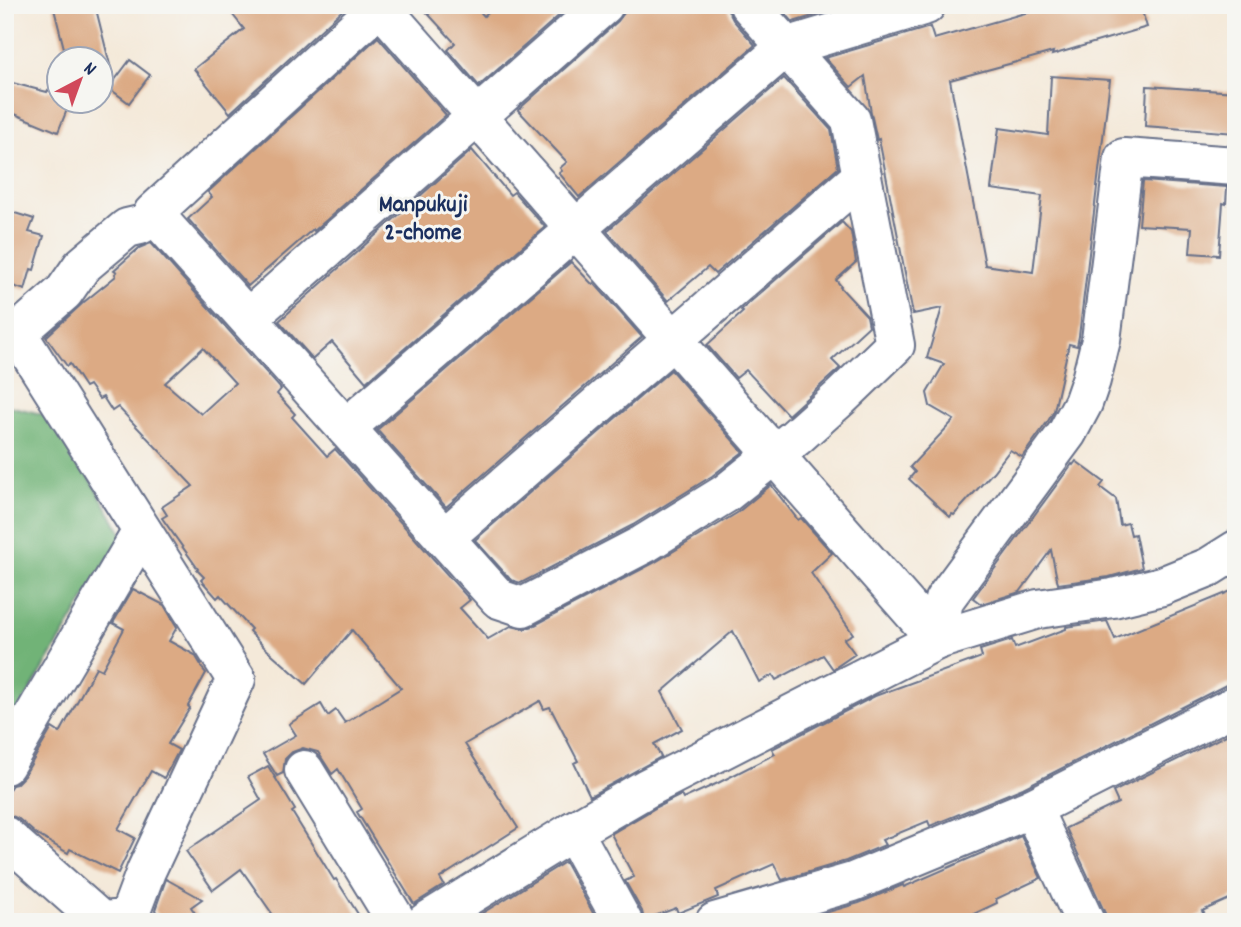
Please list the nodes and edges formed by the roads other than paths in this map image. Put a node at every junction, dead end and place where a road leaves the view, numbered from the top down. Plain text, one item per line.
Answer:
1 (604, 5) edge
2 (749, 5) edge
3 (926, 5) edge
4 (380, 6) edge
5 (786, 47) junction
6 (477, 117) junction
7 (1236, 166) edge
8 (862, 176) junction
9 (140, 225) dead end
10 (576, 229) junction
11 (248, 318) junction
12 (673, 340) junction
13 (346, 428) junction
14 (775, 456) junction
15 (142, 531) junction
16 (444, 538) junction
17 (1236, 550) edge
18 (937, 640) junction
19 (1236, 705) edge
20 (5, 765) edge
21 (304, 770) dead end
22 (1032, 807) junction
23 (573, 831) junction
24 (5, 836) edge
25 (129, 920) edge
26 (397, 922) edge
27 (426, 922) edge
28 (623, 922) edge
29 (715, 922) edge
30 (1086, 922) edge

1 - 6 street
2 - 5 street
3 - 5 street
4 - 6 street
4 - 11 street
5 - 8 street
5 - 10 street
6 - 10 street
6 - 11 street
7 - 18 street
8 - 12 street
8 - 14 street
9 - 15 street
10 - 12 street
10 - 13 street
11 - 13 street
12 - 14 street
12 - 16 street
13 - 16 street
14 - 16 street
14 - 18 street
15 - 20 street
15 - 25 street
17 - 18 street
18 - 23 street
19 - 22 street
21 - 26 street
22 - 29 street
22 - 30 street
23 - 27 street
23 - 28 street
24 - 25 street

